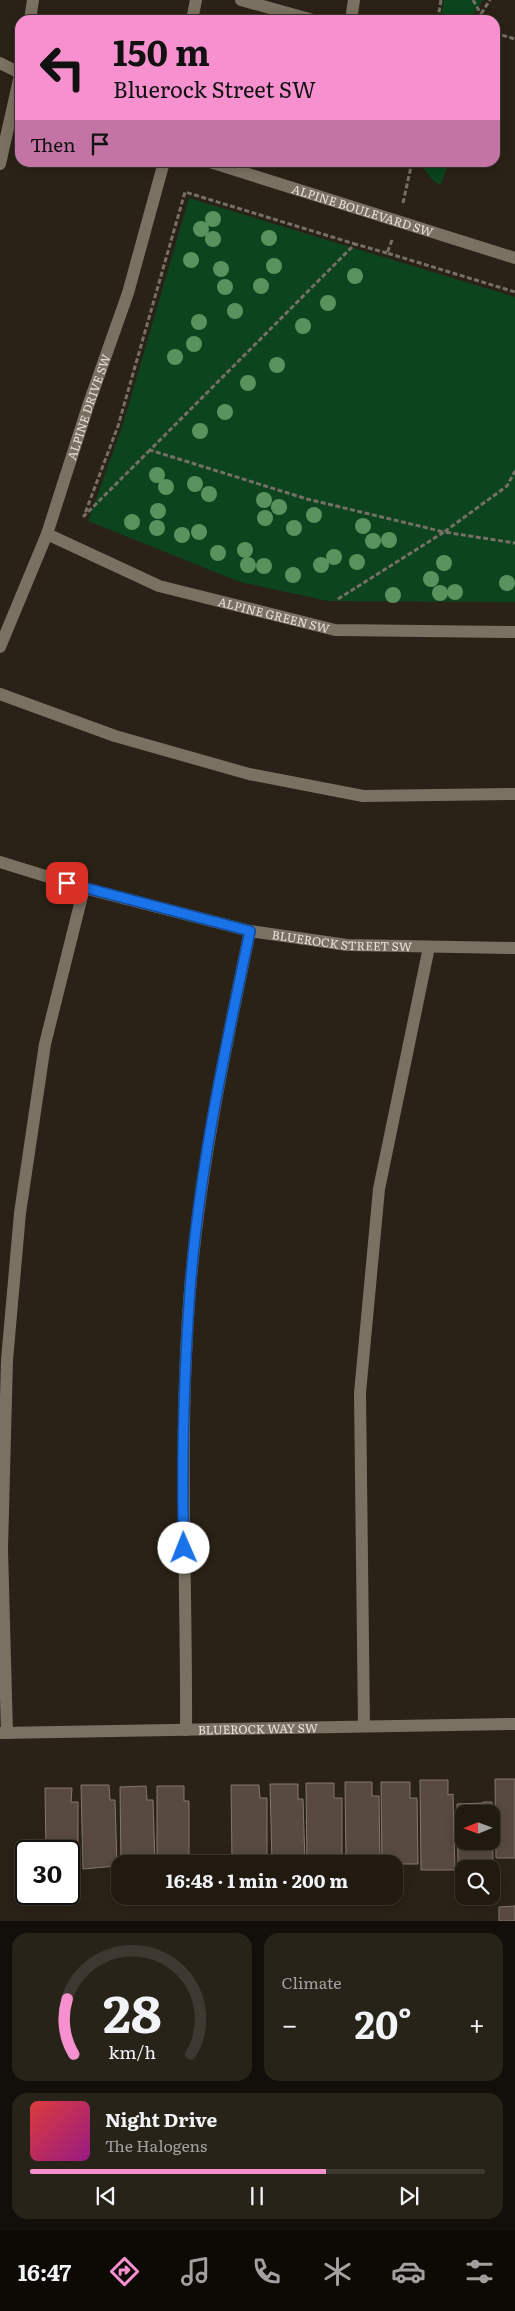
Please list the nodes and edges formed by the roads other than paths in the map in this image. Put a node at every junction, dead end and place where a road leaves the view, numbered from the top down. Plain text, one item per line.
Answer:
1 (33, 0) edge
2 (196, 0) edge
3 (242, 0) edge
4 (354, 0) edge
5 (31, 15) edge
6 (193, 15) edge
7 (295, 15) edge
8 (352, 15) edge
9 (0, 63) edge
10 (15, 71) edge
11 (15, 96) edge
12 (0, 164) edge
13 (163, 167) edge
14 (226, 167) edge
15 (515, 258) edge
16 (47, 534) junction
17 (515, 632) edge
18 (0, 647) edge
19 (0, 694) edge
20 (515, 794) edge
21 (0, 862) edge
22 (84, 888) junction
23 (250, 931) junction
24 (429, 946) junction
25 (515, 948) edge
26 (515, 1724) edge
27 (364, 1726) junction
28 (186, 1730) junction
29 (3, 1733) edge

1 - 5 street
2 - 6 street
3 - 7 street
4 - 8 street
9 - 10 street
11 - 12 street
13 - 16 street, ALPINE DRIVE SW
14 - 15 street, ALPINE BOULEVARD SW
16 - 17 street, ALPINE GREEN SW
16 - 18 street, ALPINE DRIVE SW
19 - 20 street
21 - 22 street, BLUEROCK STREET SW
22 - 23 street, BLUEROCK STREET SW
22 - 29 street
23 - 24 street, BLUEROCK STREET SW
23 - 28 street
24 - 25 street, BLUEROCK STREET SW
24 - 27 street
26 - 27 street, BLUEROCK WAY SW
27 - 28 street, BLUEROCK WAY SW
28 - 29 street, BLUEROCK WAY SW

